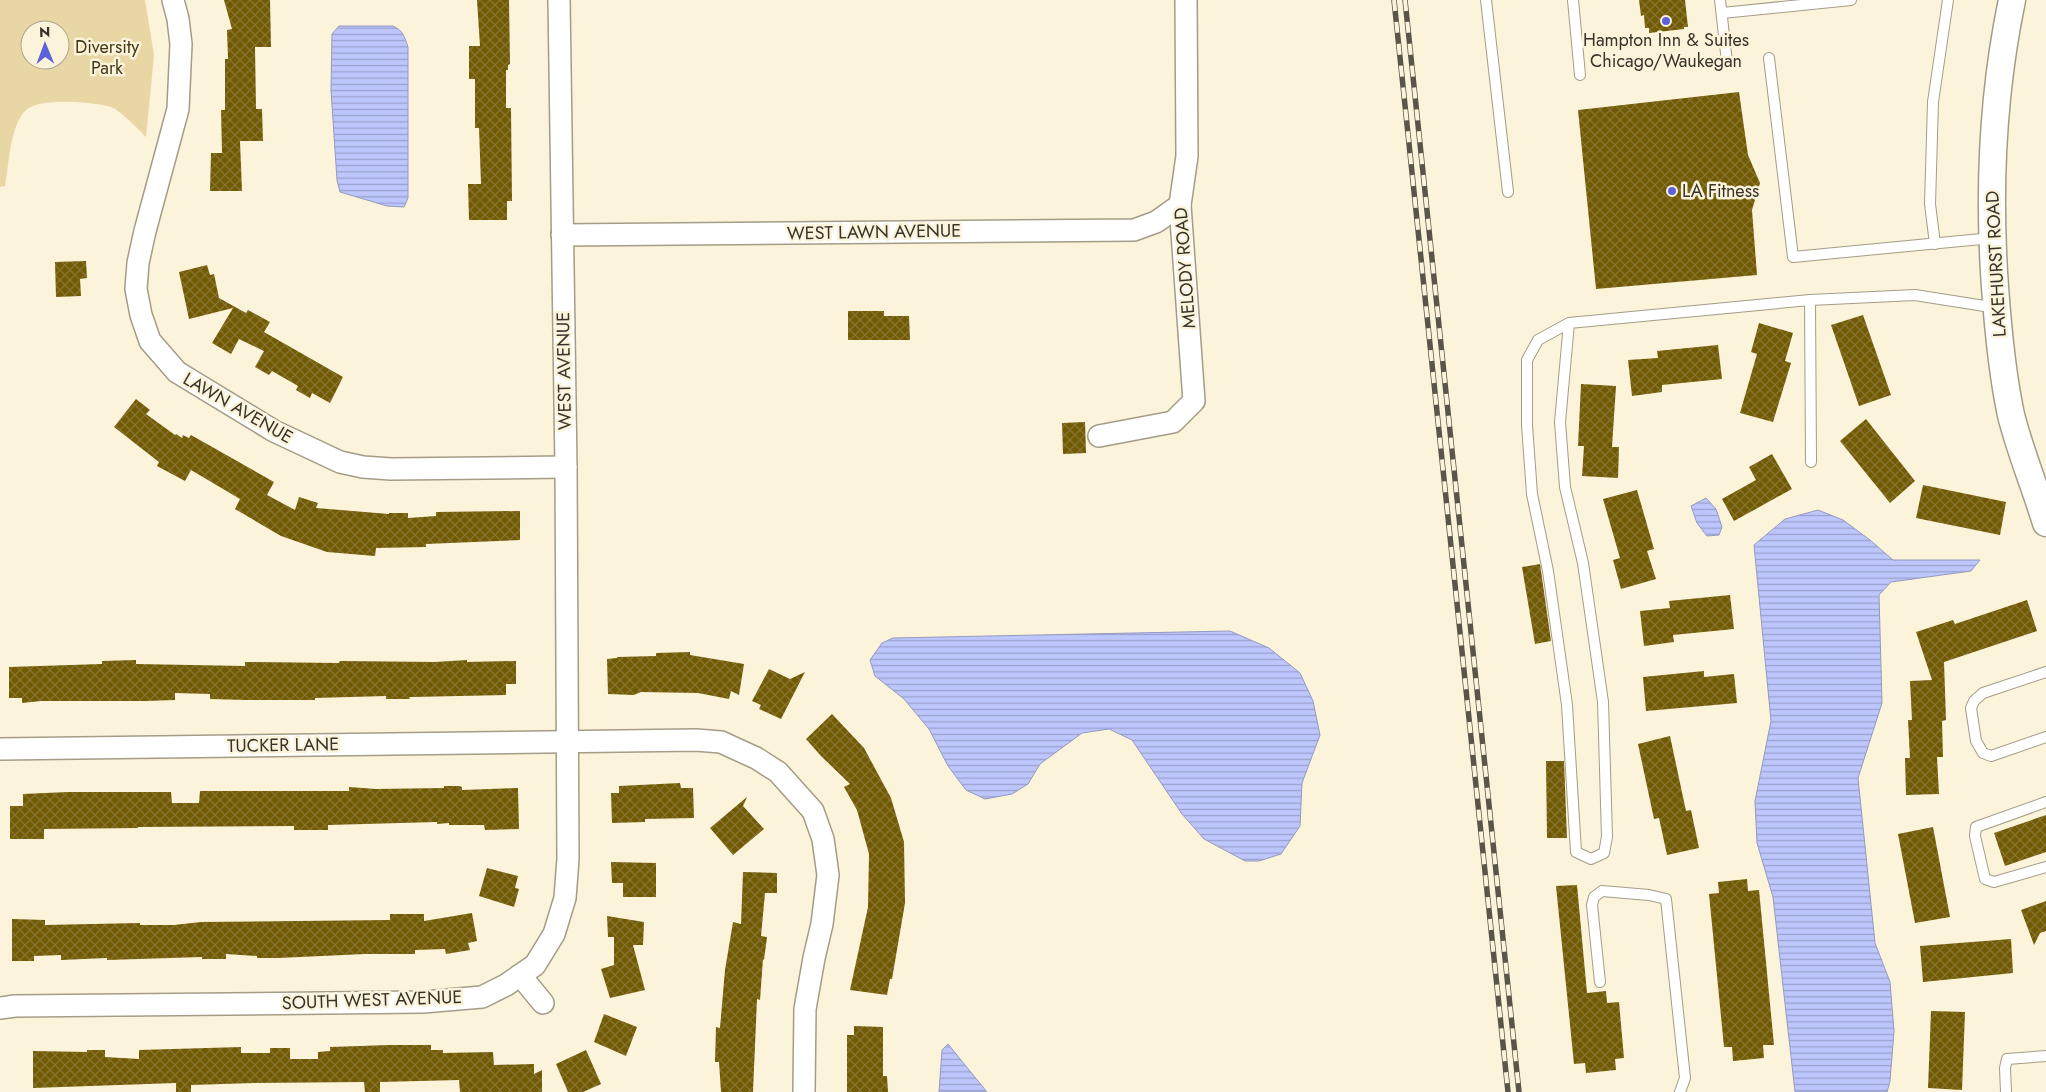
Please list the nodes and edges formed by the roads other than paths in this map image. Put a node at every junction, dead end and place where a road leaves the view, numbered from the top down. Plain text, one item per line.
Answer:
1 (173, 0) edge
2 (559, 0) edge
3 (1186, 0) edge
4 (1486, 0) edge
5 (1572, 0) edge
6 (1720, 0) edge
7 (1851, 0) edge
8 (1948, 0) edge
9 (2012, 0) edge
10 (1722, 13) junction
11 (1770, 58) dead end
12 (1728, 62) dead end
13 (1580, 75) dead end
14 (1508, 192) dead end
15 (1180, 205) junction
16 (562, 235) junction
17 (1992, 238) junction
18 (1935, 244) junction
19 (1810, 300) junction
20 (1997, 308) junction
21 (1569, 323) junction
22 (1099, 436) dead end
23 (1811, 462) dead end
24 (566, 467) junction
25 (2046, 523) edge
26 (2046, 672) edge
27 (2046, 737) edge
28 (567, 742) junction
29 (0, 749) edge
30 (2046, 802) edge
31 (2046, 867) edge
32 (520, 975) junction
33 (1600, 982) dead end
34 (543, 1003) dead end
35 (0, 1008) edge
36 (2046, 1056) edge
37 (804, 1092) edge
38 (1680, 1092) edge
39 (2006, 1092) edge

1 - 24 street, LAWN AVENUE
2 - 16 street, WEST AVENUE
3 - 15 street, MELODY ROAD
4 - 14 lane
5 - 13 lane
6 - 10 lane
7 - 10 lane
8 - 18 lane
9 - 17 street, LAKEHURST ROAD
10 - 12 lane
11 - 18 lane
15 - 16 street, WEST LAWN AVENUE
15 - 22 street, MELODY ROAD
16 - 24 street, WEST AVENUE
17 - 18 lane
17 - 20 street, LAKEHURST ROAD
19 - 20 lane
19 - 21 lane
19 - 23 lane
20 - 25 street, LAKEHURST ROAD
21 - 21 lane
24 - 28 street, WEST AVENUE
26 - 27 lane
28 - 29 street, TUCKER LANE
28 - 32 street, SOUTH WEST AVENUE
28 - 37 street, TUCKER LANE
30 - 31 lane
32 - 34 street
32 - 35 street, SOUTH WEST AVENUE
33 - 38 lane
36 - 39 lane

